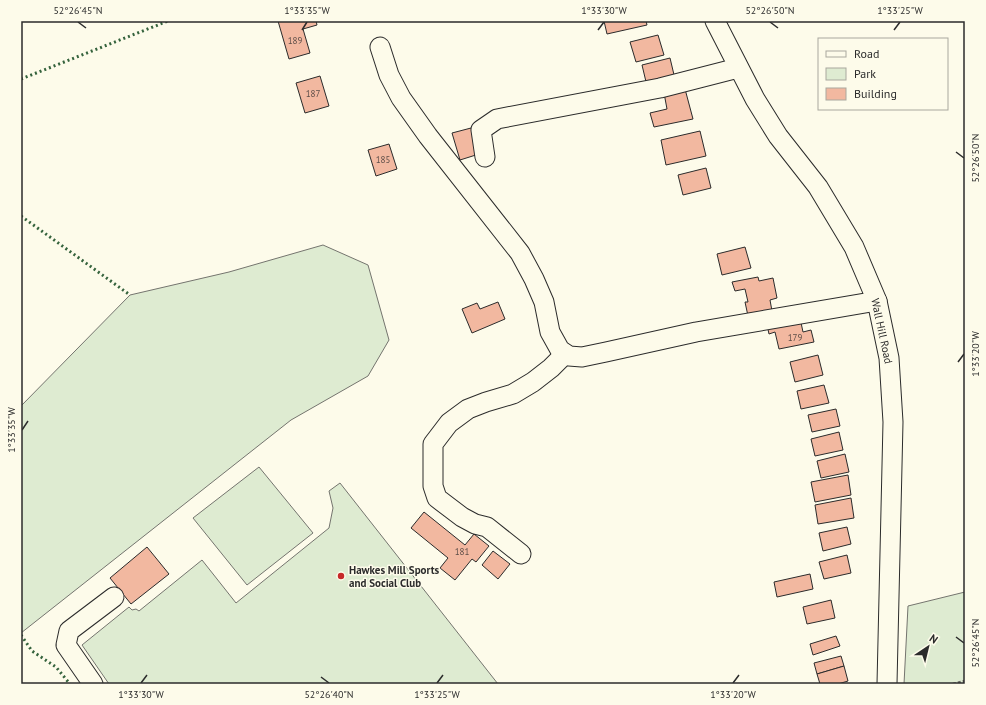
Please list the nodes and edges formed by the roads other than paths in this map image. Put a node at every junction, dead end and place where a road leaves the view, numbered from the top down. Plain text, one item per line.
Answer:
1 (715, 21) edge
2 (380, 47) dead end
3 (738, 68) junction
4 (485, 157) dead end
5 (877, 301) junction
6 (564, 354) junction
7 (521, 554) dead end
8 (114, 597) dead end
9 (93, 684) edge
10 (887, 684) edge

1 - 3 street, Wall Hill Road
2 - 6 street
3 - 4 street
3 - 5 street, Wall Hill Road
5 - 6 street
5 - 10 street, Wall Hill Road
6 - 7 street
8 - 9 street

